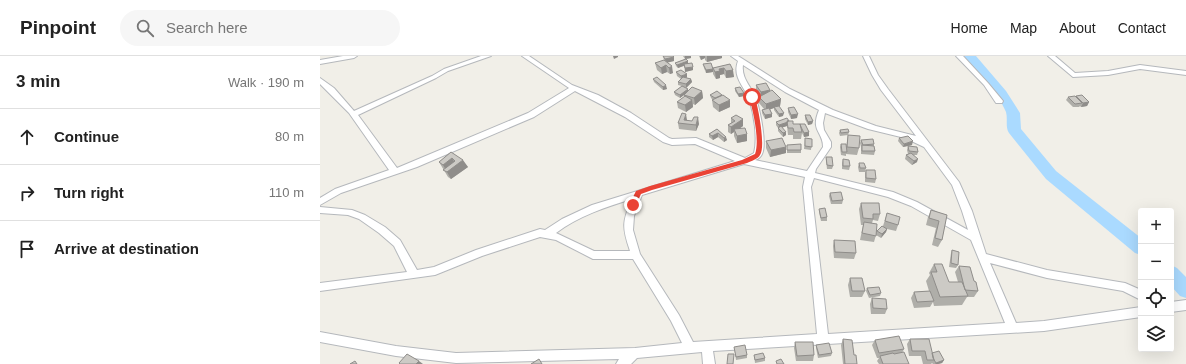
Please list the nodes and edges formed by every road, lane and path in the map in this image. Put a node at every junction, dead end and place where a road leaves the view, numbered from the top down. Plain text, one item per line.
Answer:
1 (354, 56) edge
2 (488, 56) edge
3 (525, 56) edge
4 (734, 56) edge
5 (866, 56) edge
6 (959, 56) edge
7 (1051, 56) edge
8 (741, 61) junction
9 (320, 62) edge
10 (1186, 73) edge
11 (320, 80) edge
12 (575, 88) junction
13 (999, 101) dead end
14 (823, 109) junction
15 (353, 114) junction
16 (929, 147) junction
17 (744, 161) junction
18 (395, 172) junction
19 (810, 175) junction
20 (638, 193) junction
21 (320, 202) edge
22 (320, 210) edge
23 (547, 234) junction
24 (976, 238) junction
25 (636, 255) junction
26 (984, 257) junction
27 (414, 275) junction
28 (320, 287) edge
29 (1138, 294) edge
30 (1186, 305) edge
31 (1174, 307) edge
32 (1138, 312) edge
33 (1012, 327) junction
34 (320, 337) edge
35 (822, 340) junction
36 (707, 346) junction
37 (690, 348) junction
38 (635, 353) junction
39 (622, 364) edge
40 (709, 364) edge

1 - 9 street
2 - 15 street
3 - 12 street
4 - 8 street
5 - 16 street
6 - 13 street
7 - 10 street
8 - 14 street
8 - 17 street
11 - 15 street
12 - 17 street
12 - 18 street
14 - 16 street
14 - 19 street
15 - 18 street
16 - 24 street
17 - 19 street
17 - 20 street
18 - 21 street
19 - 24 street
19 - 35 street
20 - 23 street
20 - 25 street
22 - 27 street
23 - 25 street
23 - 27 street
24 - 26 street
25 - 37 street
26 - 29 street
26 - 33 street
27 - 28 street
30 - 31 street
32 - 33 street
33 - 35 street
34 - 38 street
35 - 36 street
36 - 37 street
36 - 40 street
37 - 38 street
38 - 39 street

